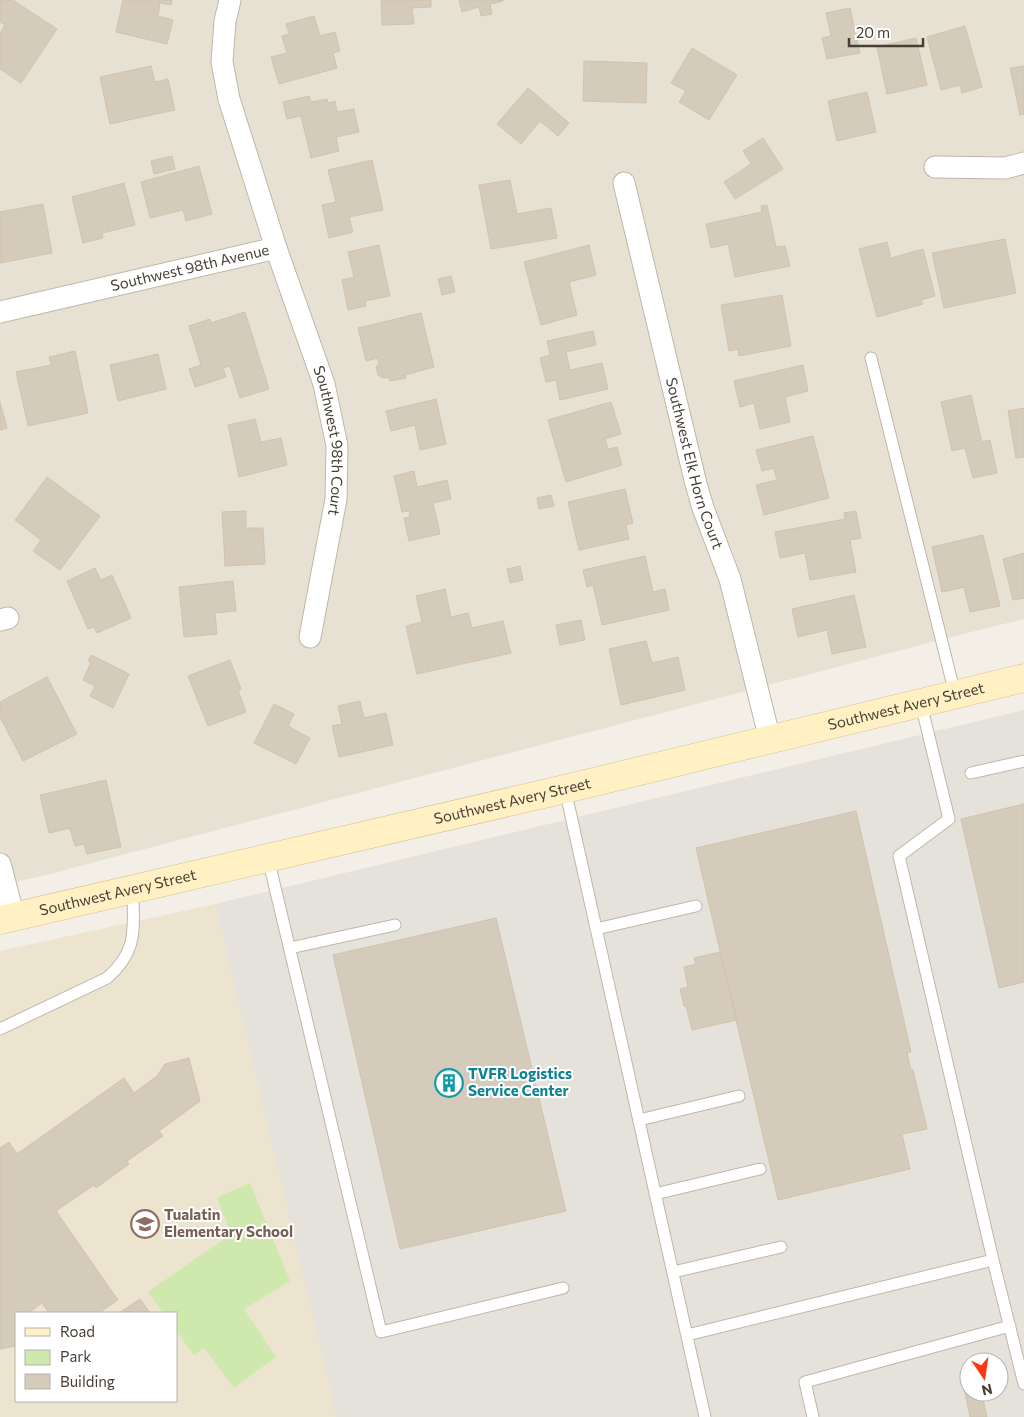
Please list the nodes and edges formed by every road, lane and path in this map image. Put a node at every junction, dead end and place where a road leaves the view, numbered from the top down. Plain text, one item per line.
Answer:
1 (230, 0) edge
2 (1024, 163) edge
3 (935, 167) dead end
4 (624, 183) dead end
5 (276, 248) junction
6 (0, 312) edge
7 (871, 358) dead end
8 (310, 637) dead end
9 (1024, 678) edge
10 (955, 696) junction
11 (921, 704) junction
12 (770, 740) junction
13 (1024, 761) edge
14 (971, 773) dead end
15 (565, 789) junction
16 (268, 858) junction
17 (0, 864) edge
18 (134, 889) junction
19 (696, 906) dead end
20 (7, 919) edge
21 (395, 925) dead end
22 (596, 929) junction
23 (290, 948) junction
24 (0, 1029) edge
25 (739, 1096) dead end
26 (639, 1120) junction
27 (760, 1168) dead end
28 (655, 1194) junction
29 (781, 1247) dead end
30 (993, 1260) junction
31 (673, 1272) junction
32 (563, 1288) dead end
33 (1010, 1326) junction
34 (686, 1335) junction
35 (1024, 1384) edge
36 (705, 1417) edge
37 (813, 1417) edge

1 - 5 street, Southwest 98th Avenue
2 - 3 street
4 - 12 street, Southwest Elk Horn Court
5 - 6 street, Southwest 98th Avenue
5 - 8 street, Southwest 98th Court
7 - 10 lane
9 - 10 main road, Southwest Avery Street
10 - 11 main road, Southwest Avery Street
11 - 12 main road, Southwest Avery Street
11 - 30 lane
12 - 15 main road, Southwest Avery Street
13 - 14 lane
15 - 16 main road, Southwest Avery Street
15 - 22 lane
16 - 18 main road, Southwest Avery Street
16 - 23 lane
17 - 20 street
18 - 20 main road, Southwest Avery Street
18 - 24 lane
19 - 22 lane
21 - 23 lane
22 - 26 lane
23 - 32 lane
25 - 26 lane
26 - 28 lane
27 - 28 lane
28 - 31 lane
29 - 31 lane
30 - 33 lane
30 - 34 lane
31 - 34 lane
33 - 35 lane
33 - 37 lane
34 - 36 lane

